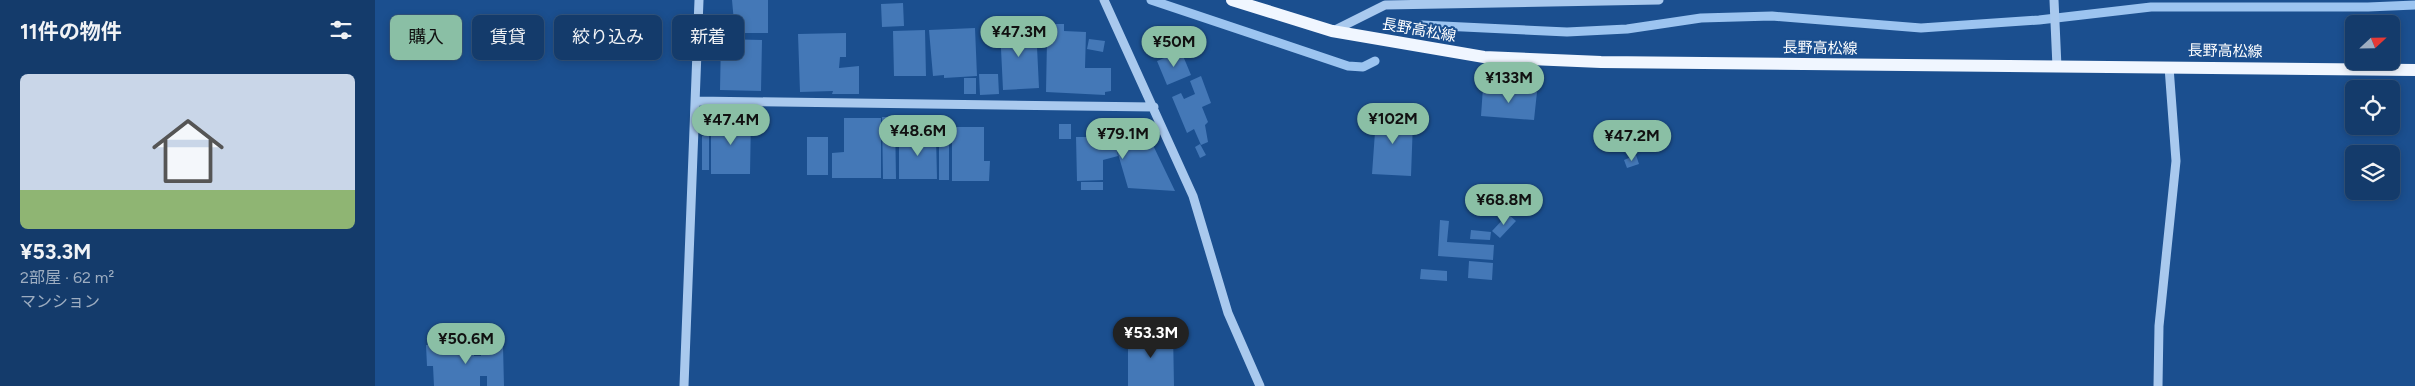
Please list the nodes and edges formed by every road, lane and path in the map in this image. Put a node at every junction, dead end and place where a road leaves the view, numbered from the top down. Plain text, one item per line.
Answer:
1 (699, 0) edge
2 (1104, 0) edge
3 (1232, 0) edge
4 (1659, 0) edge
5 (2054, 4) edge
6 (1332, 31) junction
7 (2057, 67) junction
8 (2169, 67) junction
9 (2415, 70) edge
10 (697, 101) junction
11 (1154, 107) junction
12 (685, 386) edge
13 (1260, 386) edge
14 (2158, 386) edge

1 - 10 street
2 - 11 street
3 - 6 main road, 長野高松線
4 - 6 street
5 - 7 street
6 - 7 main road, 長野高松線
7 - 8 main road, 長野高松線
8 - 9 main road, 長野高松線
8 - 14 street
10 - 11 street
10 - 12 street
11 - 13 street

